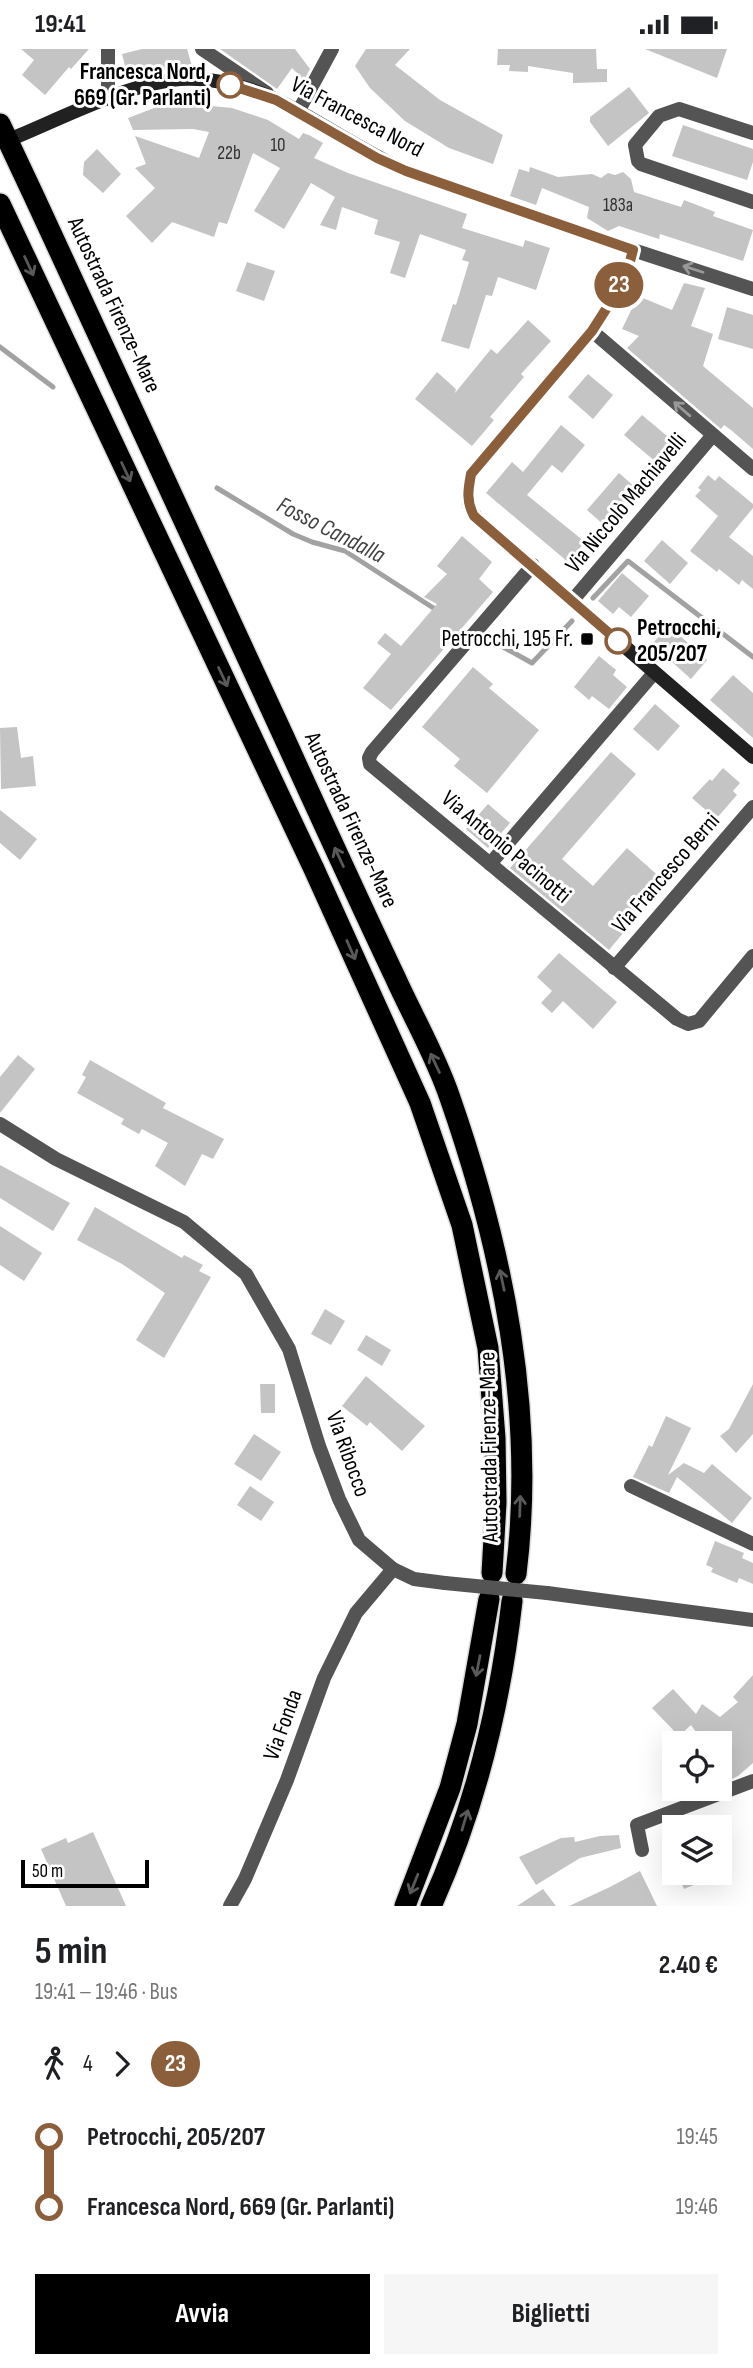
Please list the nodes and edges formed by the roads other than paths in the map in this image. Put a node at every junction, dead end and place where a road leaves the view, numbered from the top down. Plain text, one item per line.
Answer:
1 (108, 49) edge
2 (202, 49) edge
3 (332, 49) edge
4 (108, 99) junction
5 (276, 100) junction
6 (298, 111) junction
7 (9, 130) edge
8 (753, 133) edge
9 (753, 202) edge
10 (0, 204) edge
11 (633, 250) junction
12 (753, 289) edge
13 (592, 331) junction
14 (713, 435) junction
15 (753, 469) edge
16 (533, 565) junction
17 (572, 601) junction
18 (654, 673) junction
19 (753, 757) edge
20 (753, 807) edge
21 (491, 864) junction
22 (753, 955) edge
23 (614, 968) junction
24 (0, 1124) edge
25 (631, 1486) dead end
26 (753, 1544) edge
27 (393, 1569) junction
28 (492, 1573) dead end
29 (516, 1574) dead end
30 (489, 1599) dead end
31 (512, 1601) dead end
32 (753, 1620) edge
33 (753, 1781) edge
34 (642, 1850) dead end
35 (230, 1906) edge
36 (405, 1906) edge
37 (431, 1906) edge

1 - 4 street
2 - 5 street
3 - 6 street
4 - 5 main road, Via Francesca Nord
4 - 7 main road, Via Francesca Nord
5 - 6 main road, Via Francesca Nord
6 - 11 main road, Via Francesca Nord
29 -> 7 highway, Autostrada Firenze-Mare
8 - 9 street
10 -> 28 highway, Autostrada Firenze-Mare
12 -> 11 street, Via Francesca Nord
11 - 13 main road
14 -> 13 street
13 - 16 main road
14 - 15 street
14 - 17 street, Via Niccolò Machiavelli
16 - 17 main road
16 - 21 street, Via Antonio Pacinotti
17 - 18 main road
18 - 19 main road
18 - 21 street
20 - 23 street, Via Francesco Berni
21 - 23 street, Via Antonio Pacinotti
22 - 23 street, Via Antonio Pacinotti
24 - 27 street, Via Ribocco
25 - 26 street
27 - 32 street, Via Ribocco, bridge
27 - 35 street, Via Fonda
30 -> 36 highway
37 -> 31 highway
33 - 34 street

